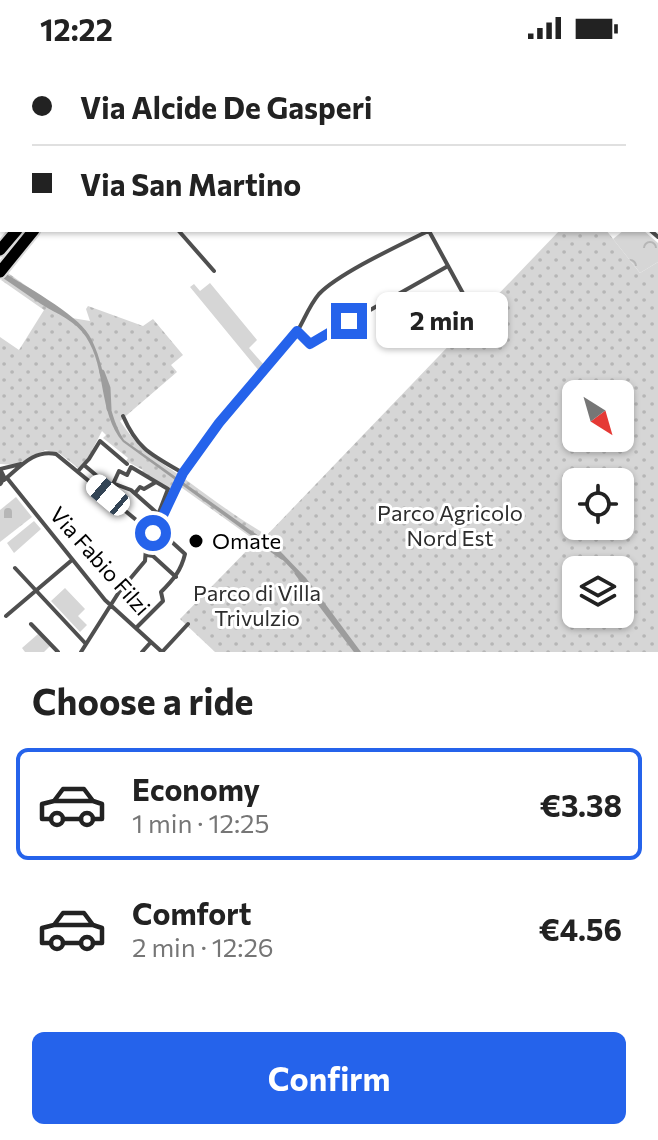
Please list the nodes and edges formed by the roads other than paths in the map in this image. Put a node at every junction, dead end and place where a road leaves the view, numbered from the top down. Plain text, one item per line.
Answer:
1 (15, 232) edge
2 (29, 232) edge
3 (180, 232) edge
4 (425, 232) edge
5 (430, 232) edge
6 (0, 250) edge
7 (448, 266) junction
8 (1, 267) edge
9 (214, 271) dead end
10 (465, 297) dead end
11 (297, 331) junction
12 (123, 416) dead end
13 (24, 462) junction
14 (127, 464) dead end
15 (84, 465) junction
16 (18, 468) junction
17 (78, 470) junction
18 (182, 474) junction
19 (1, 475) edge
20 (156, 482) junction
21 (112, 485) junction
22 (14, 490) junction
23 (135, 493) junction
24 (108, 495) junction
25 (157, 513) junction
26 (156, 530) junction
27 (147, 555) junction
28 (72, 560) junction
29 (15, 568) dead end
30 (176, 577) junction
31 (36, 591) junction
32 (110, 605) junction
33 (6, 616) dead end
34 (31, 624) dead end
35 (188, 624) dead end
36 (136, 628) junction
37 (151, 642) junction
38 (86, 644) junction
39 (58, 652) edge
40 (81, 652) edge
41 (142, 652) edge
42 (162, 652) edge

1 - 6 highway
2 - 8 highway
3 - 9 street
4 - 11 street
5 - 7 street
7 - 10 street
7 - 11 street
11 - 18 street
12 - 18 street
13 - 16 street
13 - 17 street
13 - 19 street
14 - 15 street
15 - 17 street
15 - 21 street
16 - 19 street
16 - 22 street
17 - 24 street
18 - 26 street
19 - 22 street, Via Fabio Filzi
19 - 22 street, Via Fabio Filzi
20 - 21 street
20 - 23 street
20 - 25 street
21 - 23 street
21 - 24 street
22 - 28 street, Via Fabio Filzi
23 - 25 street
24 - 26 street
25 - 26 street
26 - 27 street
26 - 30 street
27 - 30 street
27 - 32 street
28 - 31 street
28 - 32 street, Via Fabio Filzi
29 - 31 street
30 - 36 street
31 - 33 street
31 - 38 street
32 - 36 street, Via Fabio Filzi
32 - 38 street
34 - 39 street
35 - 42 street, Via Fabio Filzi
36 - 37 street, Via Fabio Filzi
37 - 41 street
37 - 42 street, Via Fabio Filzi
38 - 40 street

